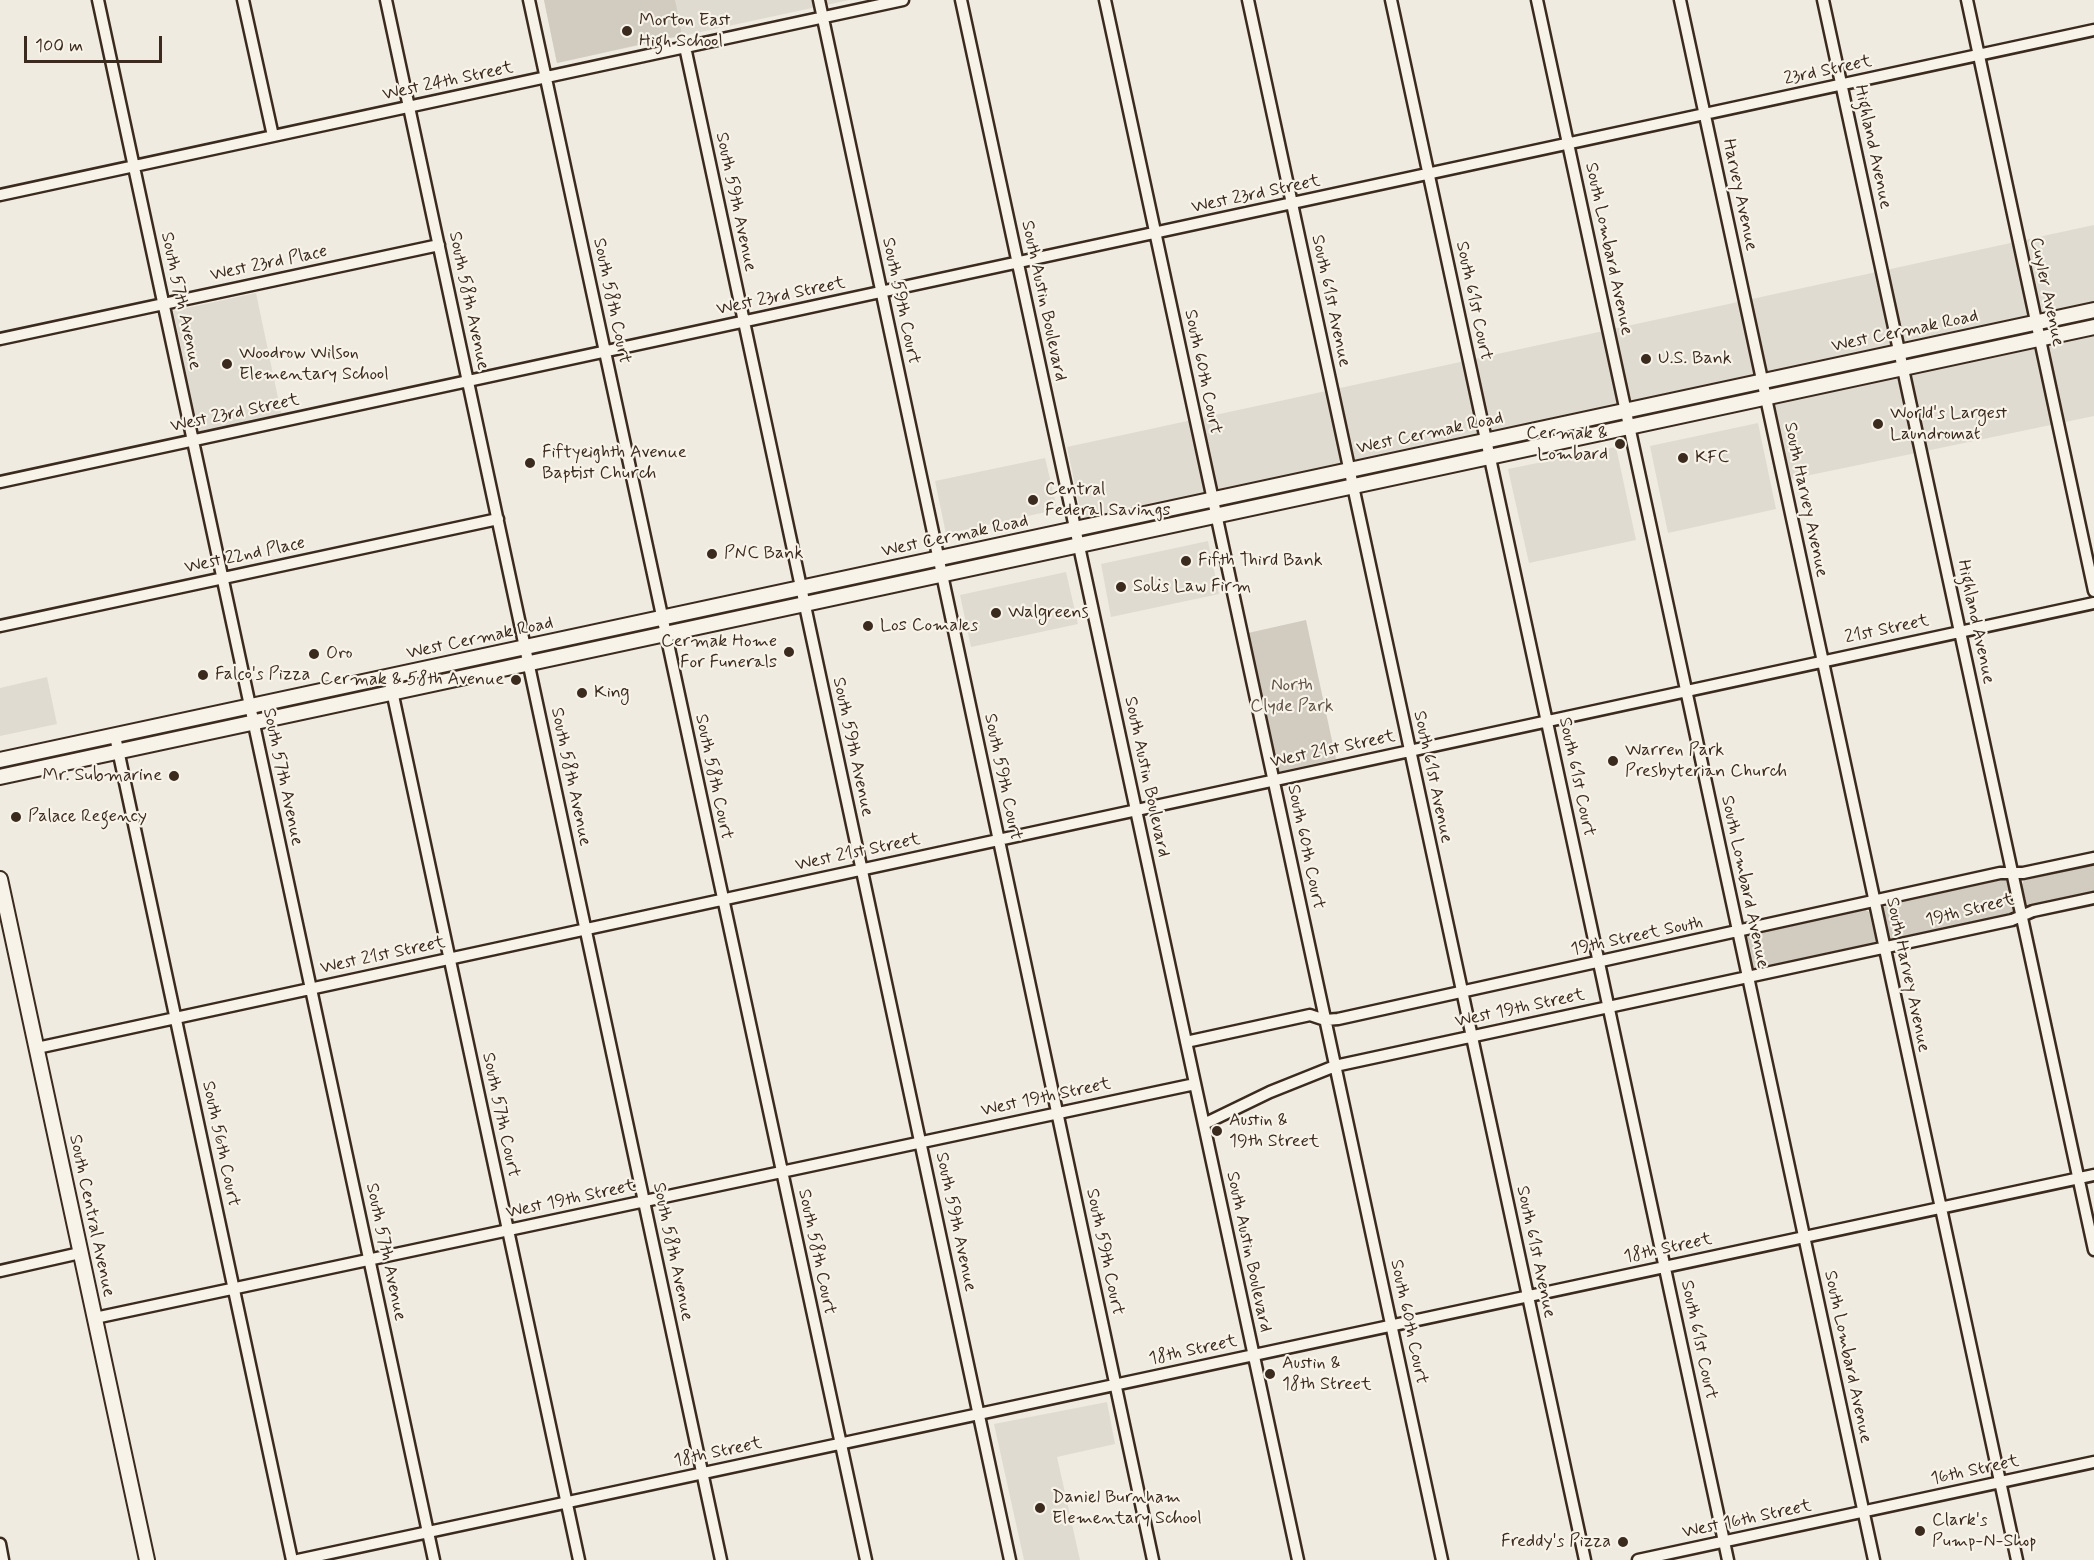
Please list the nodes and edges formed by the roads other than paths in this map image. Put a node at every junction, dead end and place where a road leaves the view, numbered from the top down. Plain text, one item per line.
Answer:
1 (98, 0) edge
2 (243, 0) edge
3 (386, 0) edge
4 (529, 0) edge
5 (819, 0) edge
6 (903, 0) edge
7 (961, 0) edge
8 (1105, 0) edge
9 (1248, 0) edge
10 (1391, 0) edge
11 (1537, 0) edge
12 (1680, 0) edge
13 (1824, 0) edge
14 (1967, 0) edge
15 (822, 17) junction
16 (2094, 30) edge
17 (685, 47) junction
18 (1978, 55) junction
19 (546, 77) junction
20 (1842, 85) junction
21 (409, 107) junction
22 (1705, 114) junction
23 (273, 136) junction
24 (1568, 144) junction
25 (134, 166) junction
26 (1429, 174) junction
27 (0, 195) edge
28 (1292, 204) junction
29 (1156, 233) junction
30 (439, 245) junction
31 (1018, 263) junction
32 (881, 293) junction
33 (164, 304) junction
34 (2094, 310) edge
35 (744, 322) junction
36 (2036, 322) junction
37 (2094, 327) edge
38 (0, 339) edge
39 (2040, 339) junction
40 (1900, 351) junction
41 (605, 352) junction
42 (1903, 368) junction
43 (468, 381) junction
44 (1762, 381) junction
45 (1766, 397) junction
46 (1626, 411) junction
47 (1629, 427) junction
48 (193, 440) junction
49 (1486, 441) junction
50 (1490, 456) junction
51 (1349, 470) junction
52 (0, 482) edge
53 (1353, 485) junction
54 (1213, 500) junction
55 (1216, 515) junction
56 (498, 519) junction
57 (1075, 530) junction
58 (1079, 545) junction
59 (939, 559) junction
60 (942, 575) junction
61 (223, 578) junction
62 (801, 588) junction
63 (2094, 591) edge
64 (2094, 603) edge
65 (805, 604) junction
66 (662, 618) junction
67 (0, 626) edge
68 (1960, 632) junction
69 (666, 633) junction
70 (525, 647) junction
71 (1823, 661) junction
72 (528, 663) junction
73 (389, 677) junction
74 (1686, 691) junction
75 (393, 692) junction
76 (250, 706) junction
77 (1547, 721) junction
78 (254, 722) junction
79 (116, 736) junction
80 (1410, 750) junction
81 (119, 751) junction
82 (0, 760) edge
83 (0, 777) edge
84 (1274, 780) junction
85 (1136, 810) junction
86 (999, 839) junction
87 (2094, 858) edge
88 (862, 869) junction
89 (2012, 872) junction
90 (1, 889) edge
91 (2094, 898) edge
92 (723, 899) junction
93 (1874, 900) junction
94 (2022, 916) junction
95 (586, 929) junction
96 (1738, 931) junction
97 (1884, 948) junction
98 (450, 958) junction
99 (1599, 962) junction
100 (1748, 977) junction
101 (311, 988) junction
102 (1462, 992) junction
103 (1609, 1007) junction
104 (176, 1018) junction
105 (1325, 1020) junction
106 (1472, 1037) junction
107 (1186, 1042) junction
108 (37, 1048) junction
109 (1335, 1066) junction
110 (1195, 1084) junction
111 (1058, 1113) junction
112 (1204, 1124) junction
113 (920, 1142) junction
114 (782, 1172) junction
115 (2094, 1175) edge
116 (2078, 1178) junction
117 (644, 1201) junction
118 (1941, 1208) junction
119 (508, 1230) junction
120 (1804, 1237) junction
121 (2094, 1250) edge
122 (80, 1253) junction
123 (369, 1259) junction
124 (1665, 1267) junction
125 (0, 1271) edge
126 (234, 1288) junction
127 (1528, 1296) junction
128 (95, 1318) junction
129 (1392, 1326) junction
130 (1254, 1355) junction
131 (1116, 1385) junction
132 (979, 1414) junction
133 (841, 1444) junction
134 (2094, 1462) edge
135 (703, 1473) junction
136 (2000, 1482) junction
137 (567, 1502) junction
138 (1863, 1512) junction
139 (428, 1532) junction
140 (1725, 1542) junction
141 (0, 1544) edge
142 (3, 1560) edge
143 (147, 1560) edge
144 (292, 1560) edge
145 (298, 1560) edge
146 (434, 1560) edge
147 (579, 1560) edge
148 (722, 1560) edge
149 (866, 1560) edge
150 (1011, 1560) edge
151 (1153, 1560) edge
152 (1298, 1560) edge
153 (1442, 1560) edge
154 (1585, 1560) edge
155 (1638, 1560) edge
156 (1728, 1560) edge
157 (1874, 1560) edge
158 (2017, 1560) edge

1 - 25 street, South 57th Avenue
2 - 23 street
3 - 21 street, South 58th Avenue
4 - 19 street, South 58th Court
5 - 15 street, South 59th Court
6 - 15 street, West 24th Street
7 - 31 street, South Austin Boulevard
8 - 29 street, South 60th Court
9 - 28 street, South 61st Avenue
10 - 26 street, South 61st Court
11 - 24 street, South Lombard Avenue
12 - 22 street, Harvey Avenue
13 - 20 street, Highland Avenue
14 - 18 street, Cuyler Avenue
15 - 17 street, West 24th Street
15 - 32 street, South 59th Court
16 - 18 street, 23rd Street
17 - 19 street, West 24th Street
17 - 35 street, South 59th Avenue
18 - 20 street, 23rd Street
18 - 36 street, Cuyler Avenue
19 - 21 street, West 24th Street
19 - 41 street, South 58th Court
20 - 22 street, 23rd Street
20 - 40 street, Highland Avenue
21 - 23 street, West 24th Street
21 - 30 street, South 58th Avenue
22 - 24 street, 23rd Street
22 - 44 street, Harvey Avenue
23 - 25 street, West 24th Street
24 - 26 street, West 23rd Street
24 - 46 street, South Lombard Avenue
25 - 27 street, West 24th Street
25 - 33 street, South 57th Avenue
26 - 28 street, West 23rd Street
26 - 49 street, South 61st Court
28 - 29 street, West 23rd Street
28 - 51 street, South 61st Avenue
29 - 31 street, West 23rd Street
29 - 54 street, South 60th Court
30 - 33 street, West 23rd Place
30 - 43 street, South 58th Avenue
31 - 32 street, West 23rd Street
31 - 57 street, South Austin Boulevard
32 - 35 street, West 23rd Street
32 - 59 street, South 59th Court
33 - 38 street, West 23rd Place
33 - 48 street, South 57th Avenue
34 - 36 main road, West Cermak Road
35 - 41 street, West 23rd Street
35 - 62 street, South 59th Avenue
36 - 39 street, Cuyler Avenue
36 - 40 main road, West Cermak Road
37 - 39 main road, West Cermak Road
39 - 42 main road, West Cermak Road
39 - 63 street, Cuyler Avenue
40 - 42 street, Highland Avenue
40 - 44 main road, West Cermak Road
41 - 43 street, West 23rd Street
41 - 66 street, South 58th Court
42 - 45 main road, West Cermak Road
42 - 68 street, Highland Avenue
43 - 48 street, West 23rd Street
43 - 56 street, South 58th Avenue
44 - 45 street, Harvey Avenue
44 - 46 main road, West Cermak Road
45 - 47 main road, West Cermak Road
45 - 71 street, South Harvey Avenue
46 - 47 street, South Lombard Avenue
46 - 49 main road, West Cermak Road
47 - 50 main road, West Cermak Road
47 - 74 street, South Lombard Avenue
48 - 52 street, West 23rd Street
48 - 61 street, South 57th Avenue
49 - 50 street, South 61st Court
49 - 51 main road, West Cermak Road
50 - 53 main road, West Cermak Road
50 - 77 street, South 61st Court
51 - 53 street, South 61st Avenue
51 - 54 main road, West Cermak Road
53 - 55 main road, West Cermak Road
53 - 80 street, South 61st Avenue
54 - 55 street, South 60th Court
54 - 57 main road, West Cermak Road
55 - 58 main road, West Cermak Road
55 - 84 street, South 60th Court
56 - 61 street, West 22nd Place
56 - 70 street, South 58th Avenue
57 - 58 street, South Austin Boulevard
57 - 59 main road, West Cermak Road
58 - 60 main road, West Cermak Road
58 - 85 street, South Austin Boulevard
59 - 60 street, South 59th Court
59 - 62 main road, West Cermak Road
60 - 65 main road, West Cermak Road
60 - 86 street, South 59th Court
61 - 67 street, West 22nd Place
61 - 76 street, South 57th Avenue
62 - 65 street, South 59th Avenue
62 - 66 main road, West Cermak Road
64 - 68 street, 21st Street
65 - 69 main road, West Cermak Road
65 - 88 street, South 59th Avenue
66 - 69 street, South 58th Court
66 - 70 main road, West Cermak Road
68 - 71 street, 21st Street
68 - 89 street, Highland Avenue
69 - 72 main road, West Cermak Road
69 - 92 street, South 58th Court
70 - 72 street, South 58th Avenue
70 - 73 main road, West Cermak Road
71 - 74 street, 21st Street
71 - 93 street, South Harvey Avenue
72 - 75 main road, West Cermak Road
72 - 95 street, South 58th Avenue
73 - 75 street, South 57th Court
73 - 76 main road, West Cermak Road
74 - 77 street, West 21st Street
74 - 96 street, South Lombard Avenue
75 - 78 main road, West Cermak Road
75 - 98 street, South 57th Court
76 - 78 street, South 57th Avenue
76 - 79 main road, West Cermak Road
77 - 80 street, West 21st Street
77 - 99 street, South 61st Court
78 - 81 main road, West Cermak Road
78 - 101 street, South 57th Avenue
79 - 81 street, South 56th Court
79 - 82 main road, West Cermak Road
80 - 84 street, West 21st Street
80 - 102 street, South 61st Avenue
81 - 83 main road, West Cermak Road
81 - 104 street, South 56th Court
84 - 85 street, West 21st Street
84 - 105 street, South 60th Court
85 - 86 street, West 21st Street
85 - 107 street, South Austin Boulevard
86 - 88 street, West 21st Street
86 - 111 street, South 59th Court
87 - 89 street, 19th Street South
88 - 92 street, West 21st Street
88 - 113 street, South 59th Avenue
89 - 93 street, 19th Street South
89 - 94 street, Highland Avenue
90 - 108 main road, South Central Avenue
91 - 94 street, 19th Street
92 - 95 street, West 21st Street
92 - 114 street, South 58th Court
93 - 96 street, 19th Street South
93 - 97 street, South Harvey Avenue
94 - 97 street, 19th Street
94 - 116 street, Highland Avenue
95 - 98 street, West 21st Street
95 - 117 street, South 58th Avenue
96 - 99 street, 19th Street South
96 - 100 street, South Lombard Avenue
97 - 100 street, 19th Street
97 - 118 street, South Harvey Avenue
98 - 101 street, West 21st Street
98 - 119 street, South 57th Court
99 - 102 street, 19th Street South
99 - 103 street, South 61st Court
100 - 103 street, West 19th Street
100 - 120 street, South Lombard Avenue
101 - 104 street, West 21st Street
101 - 123 street, South 57th Avenue
102 - 105 street, 19th Street South
102 - 106 street, South 61st Avenue
103 - 106 street, West 19th Street
103 - 124 street, South 61st Court
104 - 108 street, West 21st Street
104 - 126 street, South 56th Court
105 - 107 street, 19th Street South
105 - 109 street, South 60th Court
106 - 109 street, West 19th Street
106 - 127 street, South 61st Avenue
107 - 110 street, South Austin Boulevard
108 - 122 main road, South Central Avenue
109 - 112 street, West 19th Street
109 - 129 street, South 60th Court
110 - 111 street, West 19th Street
110 - 112 street, South Austin Boulevard
111 - 113 street, West 19th Street
111 - 131 street, South 59th Court
112 - 130 street, South Austin Boulevard
113 - 114 street, West 19th Street
113 - 132 street, South 59th Avenue
114 - 117 street, West 19th Street
114 - 133 street, South 58th Court
115 - 116 street, 18th Street
116 - 118 street, 18th Street
116 - 121 street, Highland Avenue
117 - 119 street, West 19th Street
117 - 135 street, South 58th Avenue
118 - 120 street, 18th Street
118 - 136 street, South Harvey Avenue
119 - 123 street, West 19th Street
119 - 137 street, South 57th Court
120 - 124 street, 18th Street
120 - 138 street, South Lombard Avenue
122 - 125 street
122 - 128 main road, South Central Avenue
123 - 126 street, West 19th Street
123 - 139 street, South 57th Avenue
124 - 127 street, 18th Street
124 - 140 street, South 61st Court
126 - 128 street, West 19th Street
126 - 144 street, South 56th Court
127 - 129 street, 18th Street
127 - 154 street, South 61st Avenue
128 - 143 main road, South Central Avenue
129 - 130 street, 18th Street
129 - 153 street, South 60th Court
130 - 131 street, 18th Street
130 - 152 street, South Austin Boulevard
131 - 132 street, 18th Street
131 - 151 street, South 59th Court
132 - 133 street, 18th Street
132 - 150 street, South 59th Avenue
133 - 135 street, 18th Street
133 - 149 street, South 58th Court
134 - 136 street, 16th Street
135 - 137 street, 18th Street
135 - 148 street, South 58th Avenue
136 - 138 street, 16th Street
136 - 158 street, South Harvey Avenue
137 - 139 street, 18th Street
137 - 147 street, South 57th Court
138 - 140 street, West 16th Street
138 - 157 street, South Lombard Avenue
139 - 145 street, 18th Street
139 - 146 street, South 57th Avenue
140 - 155 street, West 16th Street
140 - 156 street, South 61st Court
141 - 142 street

